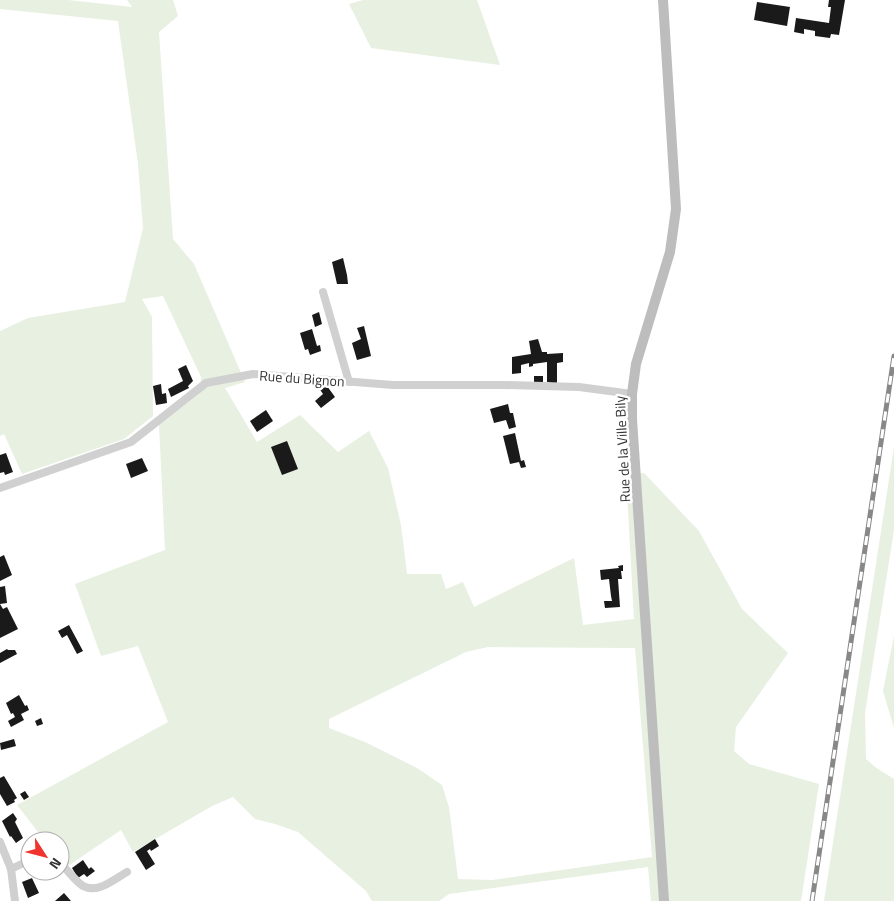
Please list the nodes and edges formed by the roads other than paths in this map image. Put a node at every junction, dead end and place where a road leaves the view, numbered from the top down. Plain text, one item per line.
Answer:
1 (663, 0) edge
2 (323, 292) dead end
3 (349, 382) junction
4 (632, 394) junction
5 (0, 488) edge
6 (0, 842) edge
7 (20, 865) edge
8 (11, 869) junction
9 (127, 872) dead end
10 (70, 873) edge
11 (15, 901) edge
12 (664, 901) edge

1 - 4 street, Rue de la Ville Bily
2 - 3 street
3 - 4 street, Rue du Bignon
3 - 5 street, Rue du Bignon
4 - 12 street, Rue de la Ville Bily
6 - 8 street
7 - 8 street
8 - 11 street
9 - 10 street

